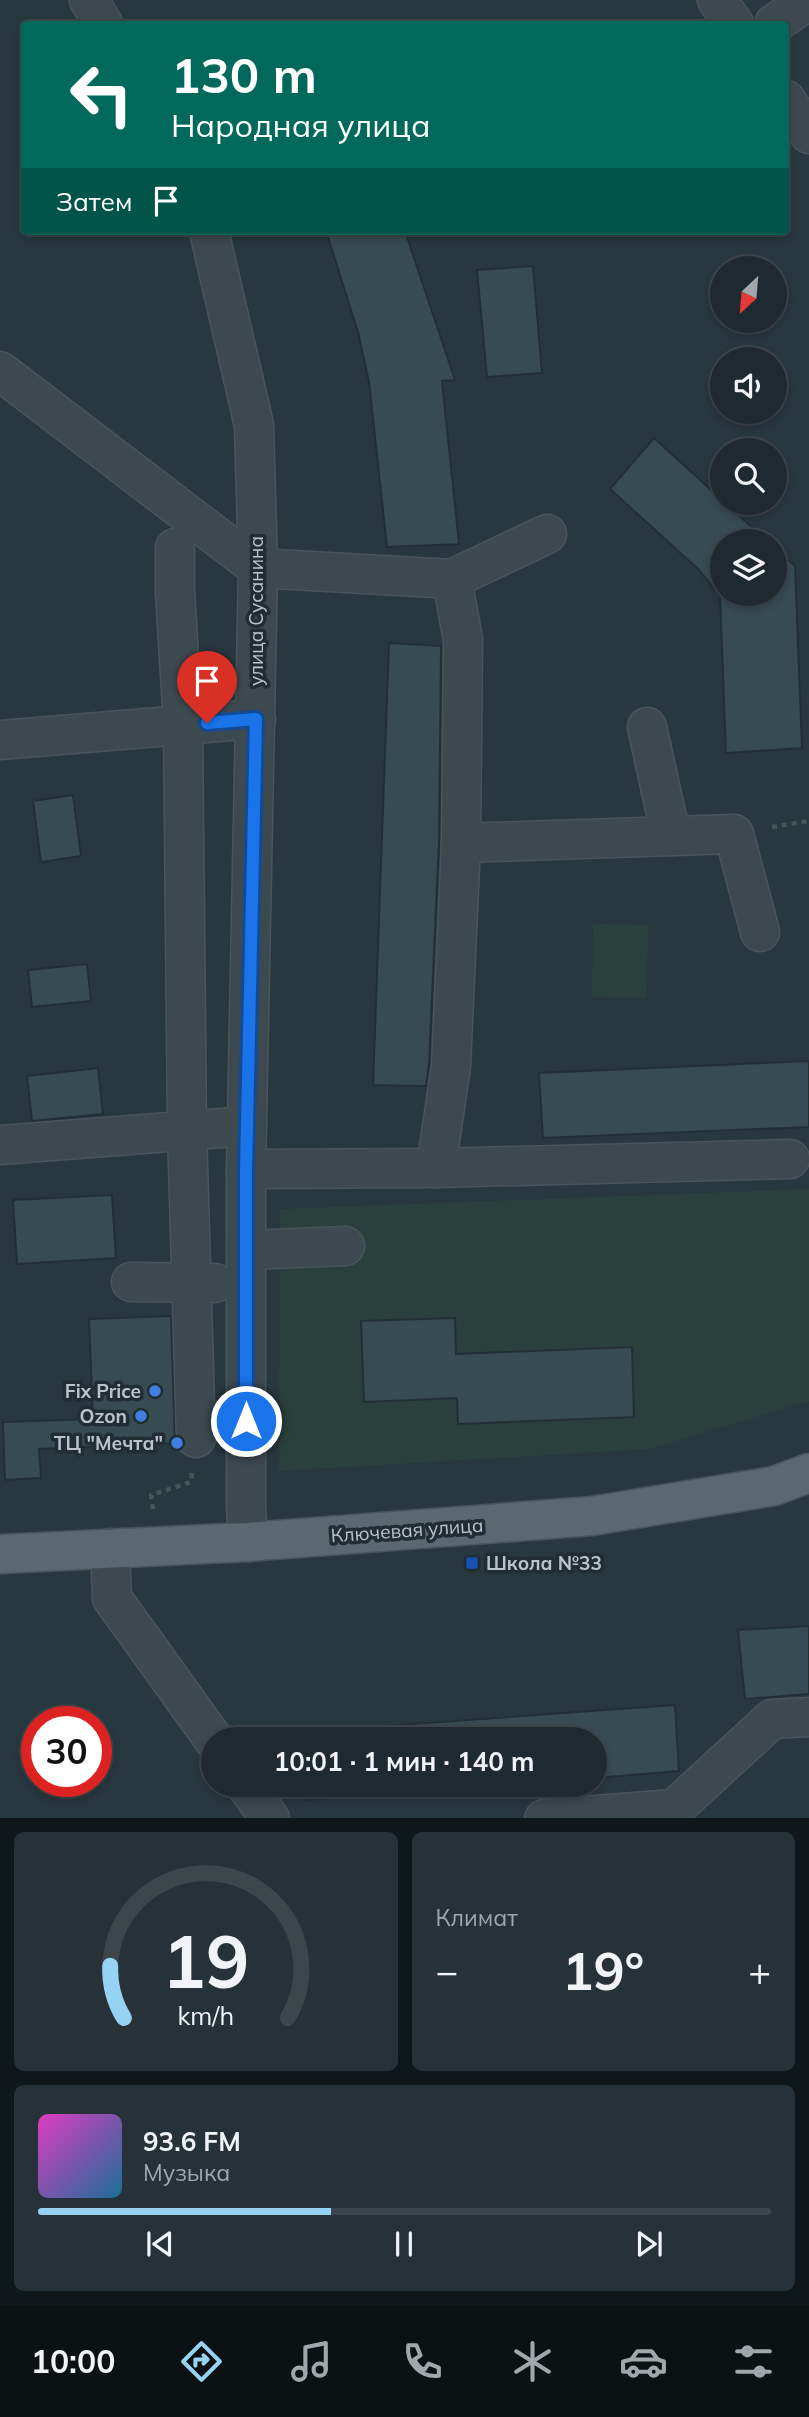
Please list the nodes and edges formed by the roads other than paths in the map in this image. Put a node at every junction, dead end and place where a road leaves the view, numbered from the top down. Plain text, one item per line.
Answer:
1 (89, 0) edge
2 (717, 0) edge
3 (809, 0) edge
4 (101, 21) edge
5 (732, 21) edge
6 (778, 21) edge
7 (789, 104) edge
8 (809, 134) edge
9 (210, 235) edge
10 (0, 371) edge
11 (548, 534) dead end
12 (175, 548) dead end
13 (258, 568) junction
14 (453, 579) junction
15 (256, 719) junction
16 (183, 725) junction
17 (647, 727) dead end
18 (0, 740) edge
19 (671, 835) junction
20 (461, 843) junction
21 (760, 932) dead end
22 (247, 1126) junction
23 (187, 1131) junction
24 (0, 1145) edge
25 (790, 1159) dead end
26 (436, 1168) junction
27 (246, 1170) junction
28 (345, 1246) dead end
29 (246, 1267) junction
30 (131, 1282) dead end
31 (191, 1283) junction
32 (196, 1438) dead end
33 (809, 1473) edge
34 (248, 1542) junction
35 (110, 1548) junction
36 (0, 1554) edge
37 (809, 1717) edge
38 (205, 1727) edge
39 (255, 1797) edge
40 (270, 1818) edge
41 (544, 1818) edge

1 - 4 street
2 - 5 street
3 - 6 street
7 - 8 street
9 - 13 street, улица Сусанина
10 - 13 street
11 - 14 street
12 - 16 street
13 - 14 street
13 - 15 street, улица Сусанина
14 - 20 street
15 - 16 street
15 - 22 street, улица Сусанина
16 - 18 street
16 - 23 street
17 - 19 street
19 - 20 street
19 - 21 street
20 - 26 street
22 - 23 street
22 - 27 street, улица Сусанина
23 - 24 street
23 - 31 street
25 - 26 street
26 - 27 street
27 - 29 street, улица Сусанина
28 - 29 street
29 - 31 street
29 - 34 street, улица Сусанина
30 - 31 street
31 - 32 street
33 - 34 main road, Ключевая улица
34 - 35 main road, Ключевая улица
35 - 36 main road, Ключевая улица
35 - 38 street
37 - 41 street
39 - 40 street

